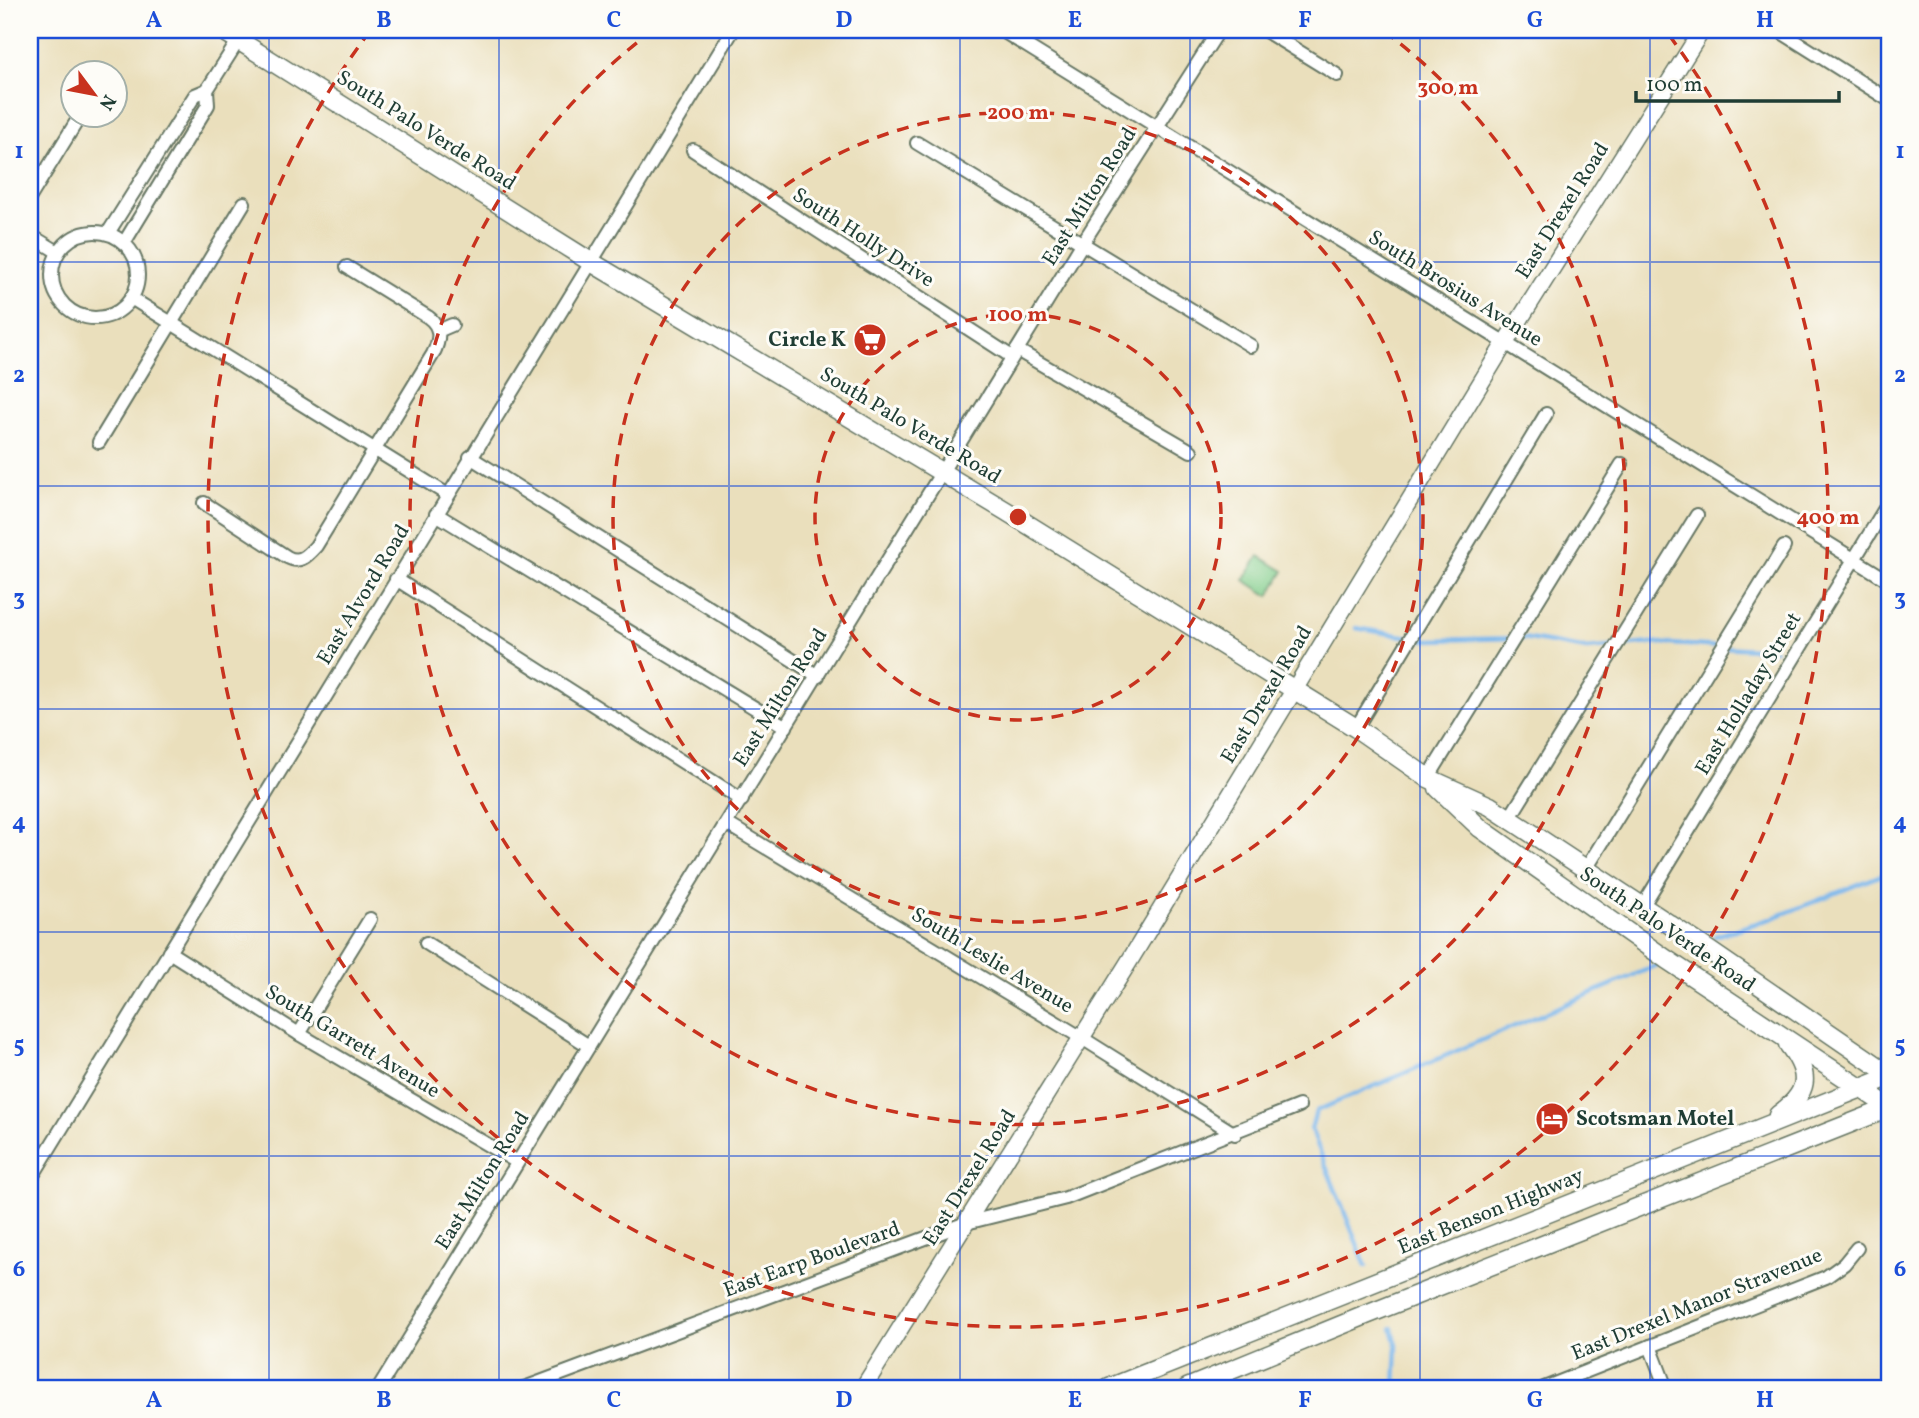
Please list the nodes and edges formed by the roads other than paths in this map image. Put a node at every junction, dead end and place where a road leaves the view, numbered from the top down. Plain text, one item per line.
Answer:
1 (222, 30) edge
2 (733, 30) edge
3 (1001, 30) edge
4 (1219, 30) edge
5 (1264, 30) edge
6 (1702, 30) edge
7 (1778, 30) edge
8 (242, 35) edge
9 (1337, 75) dead end
10 (207, 90) junction
11 (1889, 100) edge
12 (1158, 126) junction
13 (71, 130) edge
14 (918, 143) dead end
15 (693, 150) dead end
16 (30, 197) edge
17 (244, 203) dead end
18 (108, 233) junction
19 (30, 234) edge
20 (124, 243) junction
21 (1082, 244) junction
22 (58, 252) junction
23 (591, 261) junction
24 (347, 267) dead end
25 (131, 298) junction
26 (172, 323) junction
27 (452, 325) dead end
28 (438, 331) junction
29 (1505, 343) junction
30 (1251, 346) dead end
31 (1015, 353) junction
32 (1546, 414) dead end
33 (99, 442) dead end
34 (375, 450) junction
35 (1191, 451) dead end
36 (470, 457) junction
37 (1622, 464) dead end
38 (942, 472) junction
39 (447, 495) junction
40 (1889, 502) edge
41 (204, 503) dead end
42 (436, 514) junction
43 (1697, 515) dead end
44 (1784, 547) dead end
45 (1854, 559) junction
46 (396, 579) junction
47 (1889, 581) edge
48 (818, 676) junction
49 (1295, 691) junction
50 (786, 727) junction
51 (1356, 729) junction
52 (1428, 778) junction
53 (742, 800) junction
54 (1509, 819) junction
55 (727, 824) junction
56 (1586, 869) junction
57 (1642, 907) junction
58 (370, 919) dead end
59 (426, 943) dead end
60 (169, 952) junction
61 (299, 1034) junction
62 (1782, 1035) junction
63 (1082, 1038) junction
64 (589, 1046) junction
65 (1889, 1076) edge
66 (1863, 1089) junction
67 (1299, 1107) dead end
68 (1889, 1108) edge
69 (1235, 1134) junction
70 (1744, 1136) junction
71 (517, 1162) junction
72 (30, 1180) edge
73 (966, 1223) junction
74 (1857, 1248) dead end
75 (1650, 1346) junction
76 (866, 1386) edge
77 (379, 1388) edge
78 (524, 1388) edge
79 (1109, 1388) edge
80 (1187, 1388) edge
81 (1544, 1388) edge
82 (1666, 1388) edge

1 - 8 main road, South Palo Verde Road
2 - 23 street, East Alvord Road
3 - 12 street, South Brosius Avenue
4 - 12 street, East Milton Road
5 - 9 street
6 - 29 street, East Drexel Road
7 - 11 street
8 - 10 street
8 - 23 main road, South Palo Verde Road
10 - 18 street
10 - 20 street
12 - 21 street, East Milton Road
12 - 29 street, South Brosius Avenue
13 - 16 street
14 - 21 street
15 - 31 street, South Holly Drive
17 - 26 street
18 - 20 street
18 - 22 street
19 - 22 street
20 - 25 street
21 - 30 street
21 - 31 street, East Milton Road
22 - 25 street
23 - 36 street, East Alvord Road
23 - 38 main road, South Palo Verde Road
24 - 28 street
25 - 26 street
26 - 33 street
26 - 34 street
27 - 28 street
28 - 34 street
29 - 45 street, South Brosius Avenue
29 - 49 street, East Drexel Road
31 - 35 street, South Holly Drive
31 - 38 street, East Milton Road
32 - 51 street
34 - 39 street
34 - 41 street
36 - 39 street, East Alvord Road
36 - 48 street
37 - 52 street
38 - 48 street, East Milton Road
38 - 49 main road, South Palo Verde Road
39 - 42 street, East Alvord Road
40 - 45 street, East Holladay Street
42 - 46 street, East Alvord Road
42 - 50 street
43 - 54 street
44 - 56 street
45 - 47 street, South Brosius Avenue
45 - 57 street, East Holladay Street
46 - 53 street
46 - 60 street, East Alvord Road
48 - 50 street, East Milton Road
49 - 51 main road, South Palo Verde Road
49 - 63 street, East Drexel Road
50 - 53 street, East Milton Road
51 - 52 main road, South Palo Verde Road
52 - 54 main road, South Palo Verde Road
52 - 62 main road, South Palo Verde Road
53 - 55 street, East Milton Road
54 - 56 main road, South Palo Verde Road
55 - 63 street, South Leslie Avenue
55 - 64 street, East Milton Road
56 - 57 main road, South Palo Verde Road
57 - 65 main road, South Palo Verde Road
58 - 61 street
59 - 64 street
60 - 61 street, South Garrett Avenue
60 - 72 street, East Alvord Road
61 - 71 street, South Garrett Avenue
62 - 66 main road, South Palo Verde Road
62 - 70 main road
63 - 69 street, South Leslie Avenue
63 - 73 street, East Drexel Road
64 - 71 street, East Milton Road
65 - 66 main road, East Benson Highway
66 - 68 main road, South Palo Verde Road
66 - 70 main road, East Benson Highway
67 - 69 street, East Earp Boulevard
68 - 80 main road
69 - 73 street, East Earp Boulevard
70 - 79 main road, East Benson Highway
71 - 77 street, East Milton Road
73 - 76 street, East Drexel Road
73 - 78 street, East Earp Boulevard
74 - 75 street, East Drexel Manor Stravenue
75 - 81 street, East Drexel Manor Stravenue
75 - 82 street

